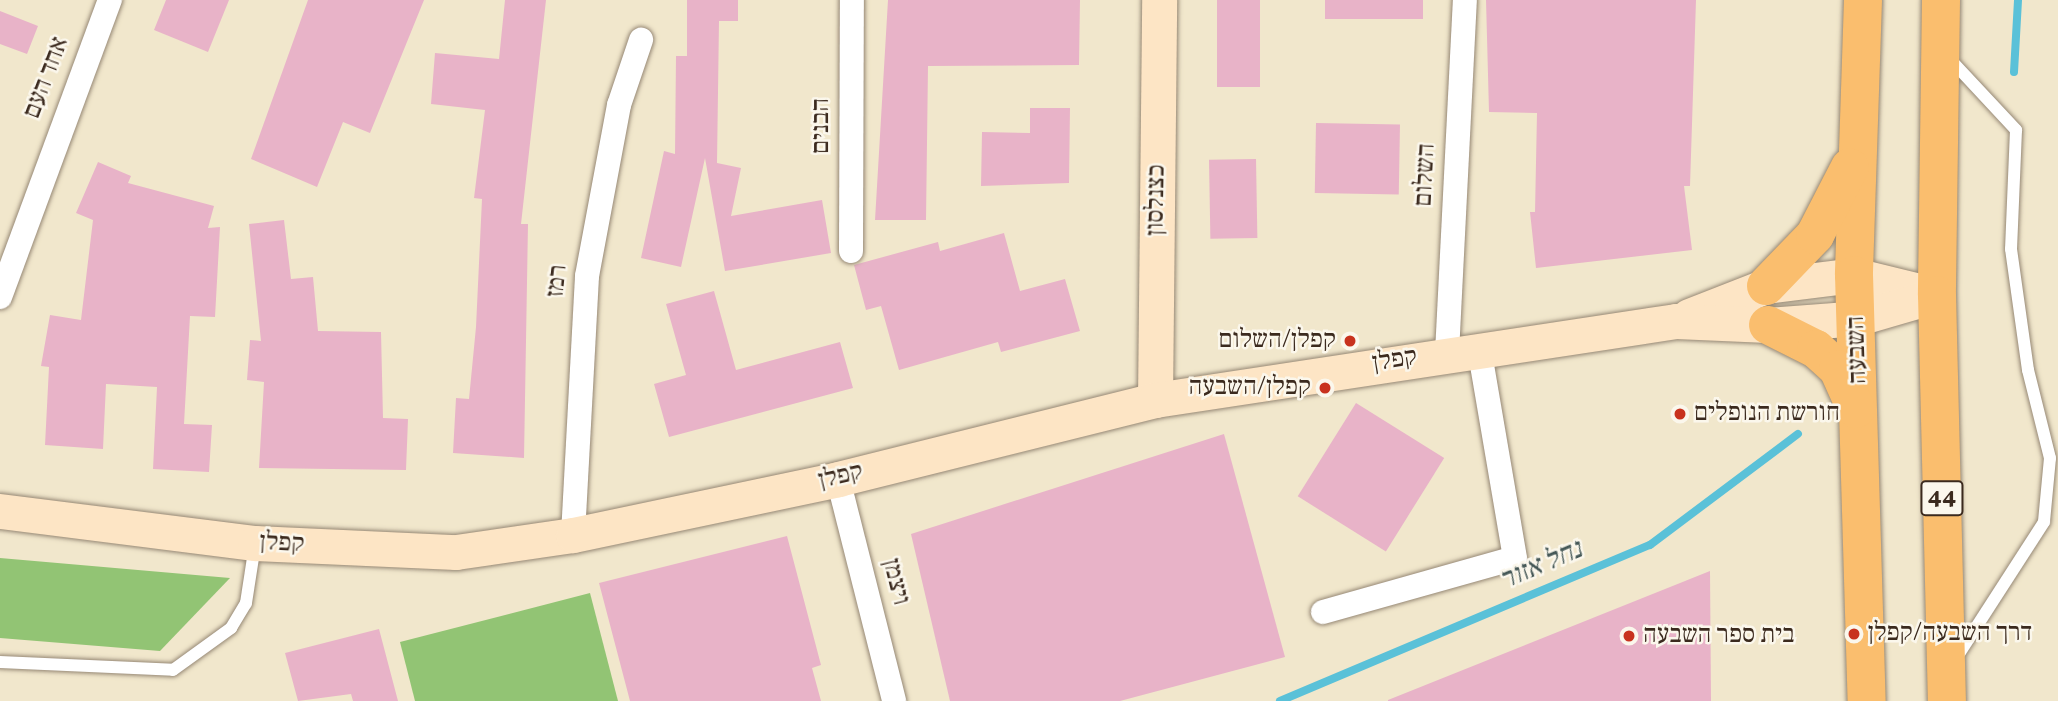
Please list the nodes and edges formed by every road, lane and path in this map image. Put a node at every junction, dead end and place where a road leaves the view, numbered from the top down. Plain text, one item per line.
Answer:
1 (110, 0) edge
2 (852, 0) edge
3 (1159, 0) edge
4 (1465, 0) edge
5 (1863, 0) edge
6 (1941, 0) edge
7 (641, 40) dead end
8 (1939, 48) junction
9 (1858, 145) junction
10 (852, 251) dead end
11 (1854, 275) junction
12 (1766, 286) junction
13 (1937, 295) junction
14 (0, 296) edge
15 (1858, 318) junction
16 (1676, 321) junction
17 (1768, 325) junction
18 (1463, 351) junction
19 (1155, 400) junction
20 (1861, 425) junction
21 (838, 478) junction
22 (0, 511) edge
23 (573, 535) junction
24 (256, 543) junction
25 (1322, 611) dead end
26 (0, 662) edge
27 (1946, 688) edge
28 (894, 701) edge
29 (1867, 701) edge

1 - 14 street, אחד העם
2 - 10 street, הבנים
3 - 19 street, כצנלסון
4 - 18 street, השלום
5 - 9 highway, השבעה
6 - 8 highway, 44
7 - 23 street, רמז
8 - 13 highway, 44
8 - 27 lane
9 - 11 highway, השבעה
9 - 12 highway
11 - 12 street, קפלן
11 - 13 street, קפלן
11 - 15 highway, השבעה
12 - 16 street, קפלן
13 - 15 street, קפלן
13 - 27 highway, 44
15 - 17 street, קפלן
15 - 20 highway, השבעה
16 - 17 street, קפלן
16 - 18 street, קפלן
17 - 20 highway
18 - 19 street, קפלן
18 - 25 street, השלום
19 - 21 street, קפלן
20 - 29 highway, השבעה
21 - 23 street, קפלן
21 - 28 street, ויצמן
22 - 24 street, קפלן
23 - 24 street, קפלן
24 - 26 lane

